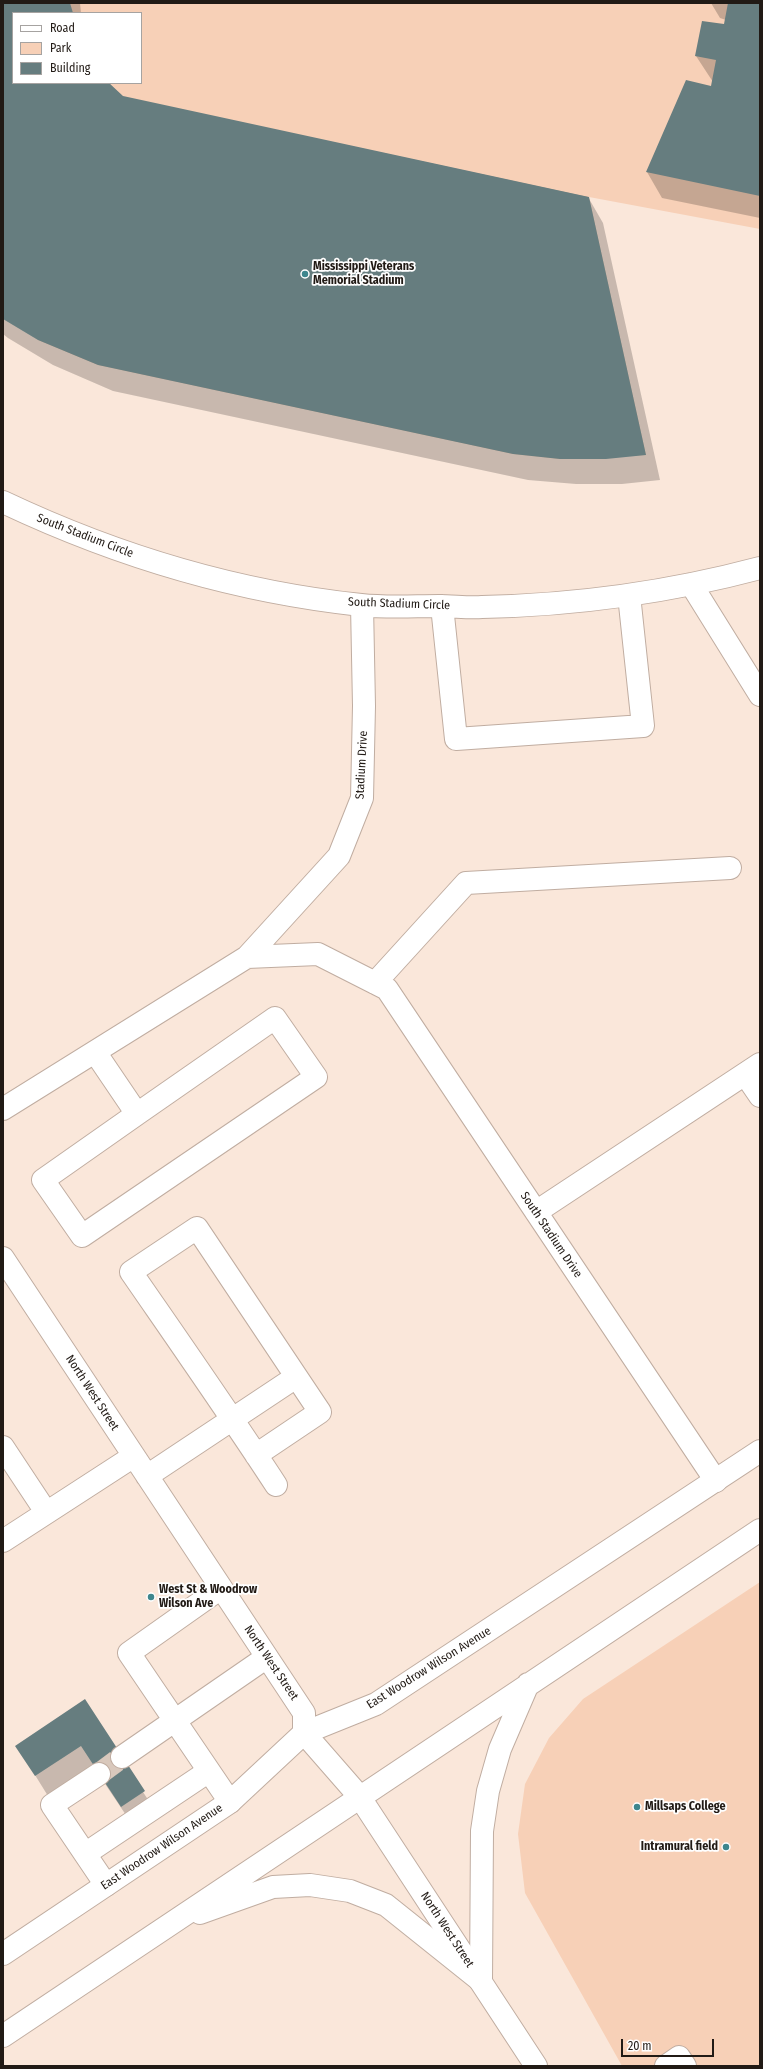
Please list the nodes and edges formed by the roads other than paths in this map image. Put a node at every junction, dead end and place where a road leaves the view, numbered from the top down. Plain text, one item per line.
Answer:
1 (3, 502) edge
2 (760, 568) edge
3 (691, 584) junction
4 (629, 595) junction
5 (362, 605) junction
6 (442, 606) junction
7 (760, 695) edge
8 (730, 868) dead end
9 (247, 957) junction
10 (381, 986) junction
11 (95, 1052) junction
12 (752, 1069) edge
13 (760, 1096) edge
14 (3, 1109) edge
15 (137, 1114) junction
16 (536, 1212) junction
17 (3, 1258) edge
18 (296, 1377) junction
19 (232, 1419) junction
20 (3, 1447) edge
21 (760, 1450) edge
22 (256, 1455) junction
23 (134, 1456) junction
24 (147, 1476) junction
25 (716, 1481) junction
26 (276, 1485) dead end
27 (46, 1512) junction
28 (760, 1530) edge
29 (3, 1541) edge
30 (221, 1588) junction
31 (267, 1657) junction
32 (528, 1684) junction
33 (174, 1721) junction
34 (304, 1733) junction
35 (122, 1757) tunnel mouth
36 (209, 1771) junction
37 (99, 1774) tunnel mouth
38 (359, 1796) junction
39 (230, 1802) junction
40 (85, 1854) junction
41 (106, 1885) junction
42 (165, 1926) junction
43 (3, 1954) edge
44 (481, 1981) junction
45 (3, 2036) edge
46 (536, 2066) edge
47 (666, 2066) edge
48 (685, 2066) edge

1 - 5 street, South Stadium Circle
2 - 3 street, South Stadium Circle
3 - 4 street, South Stadium Circle
3 - 7 street
4 - 6 street, South Stadium Circle
4 - 6 street
5 - 6 street, South Stadium Circle
5 - 9 street, Stadium Drive
8 - 10 street
9 - 10 street
9 - 11 street
10 - 16 street, South Stadium Drive
11 - 14 street
11 - 15 street
12 - 13 street
12 - 16 street
15 - 15 street
16 - 25 street, South Stadium Drive
17 - 23 street, North West Street
18 - 19 street
18 - 19 street
18 - 22 street
19 - 22 street
19 - 24 street
20 - 27 street
21 - 25 street, East Woodrow Wilson Avenue
22 - 26 street
23 - 24 street, North West Street
23 - 27 street
24 - 30 street, North West Street
25 - 34 street, East Woodrow Wilson Avenue
27 - 29 street
28 - 32 street
30 - 31 street, North West Street
30 - 33 street
31 - 33 street
31 - 34 street, North West Street
32 - 38 street
32 - 44 street
33 - 35 street
33 - 36 street
34 - 38 street, North West Street
34 - 39 street, East Woodrow Wilson Avenue
36 - 39 street
36 - 40 street
37 - 40 street
38 - 42 street
38 - 44 street, North West Street
39 - 41 street, East Woodrow Wilson Avenue
40 - 41 street
41 - 43 street, East Woodrow Wilson Avenue
42 - 44 street
42 - 45 street
44 - 46 street, North West Street
47 - 48 street

